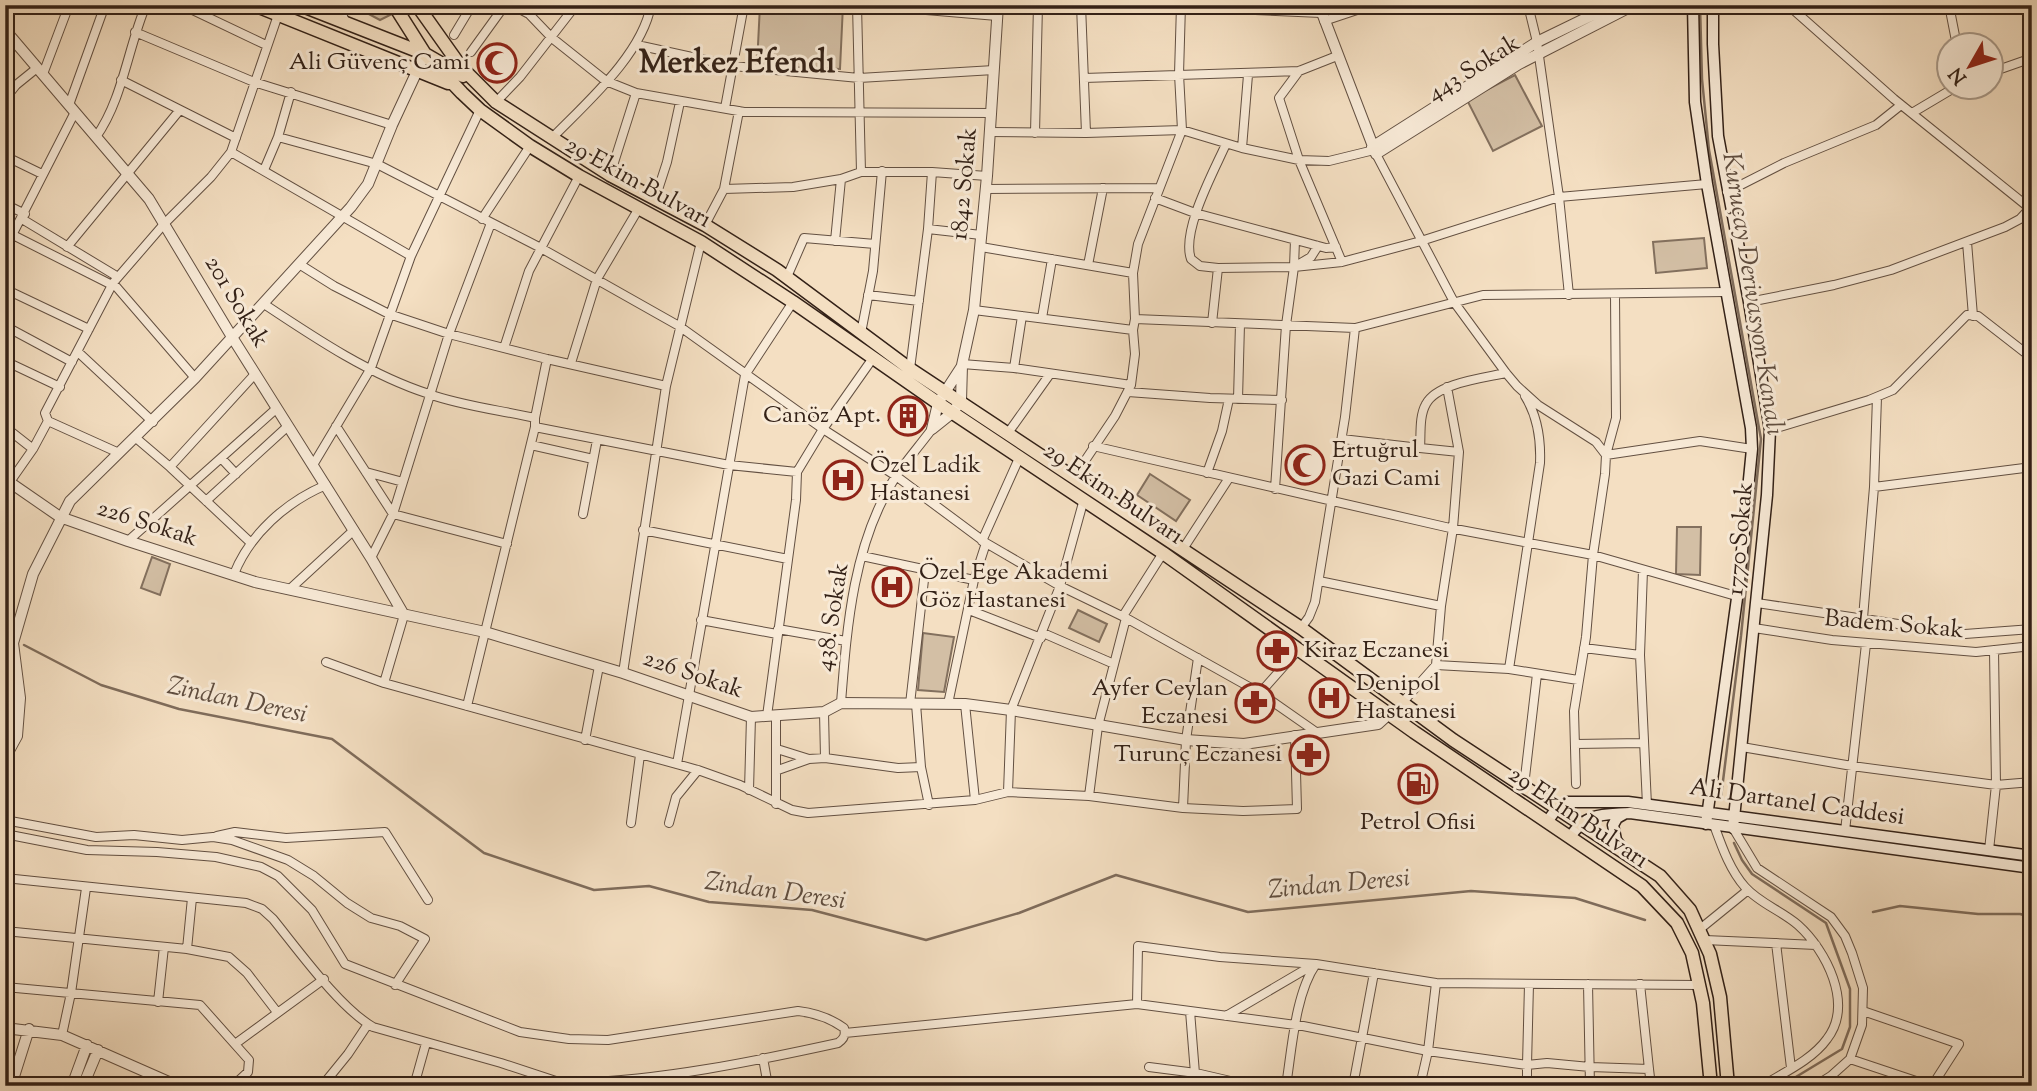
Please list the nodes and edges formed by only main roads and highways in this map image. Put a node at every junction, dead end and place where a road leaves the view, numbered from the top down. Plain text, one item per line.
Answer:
1 (254, 5) edge
2 (300, 5) edge
3 (416, 5) edge
4 (1693, 5) edge
5 (1713, 5) edge
6 (397, 10) edge
7 (378, 36) junction
8 (425, 54) junction
9 (457, 88) junction
10 (486, 92) junction
11 (1538, 796) junction
12 (1573, 801) junction
13 (1557, 808) junction
14 (1624, 814) junction
15 (1709, 821) junction
16 (1547, 822) junction
17 (1734, 822) junction
18 (1579, 824) junction
19 (1570, 837) junction
20 (1625, 853) junction
21 (2032, 856) edge
22 (2032, 869) edge
23 (1711, 1086) edge
24 (1728, 1086) edge

1 - 9 main road
2 - 7 main road
3 - 8 main road
3 - 10 main road, 29 Ekim Bulvarı
4 - 15 main road, 1770 Sokak
5 - 17 main road, 1770 Sokak
6 - 7 main road
6 - 8 main road, 29 Ekim Bulvarı
7 - 8 main road
8 - 9 main road, 29 Ekim Bulvarı
8 - 10 main road
9 - 16 main road, 29 Ekim Bulvarı
10 - 11 main road, 29 Ekim Bulvarı
11 - 12 main road
11 - 13 main road, 29 Ekim Bulvarı
12 - 13 main road, Ali Dartanel Caddesi
12 - 15 main road, Ali Dartanel Caddesi
13 - 16 main road
13 - 18 main road, 29 Ekim Bulvarı
14 - 15 main road, Ali Dartanel Caddesi
14 - 18 main road, Ali Dartanel Caddesi
14 - 20 main road
15 - 17 main road, Ali Dartanel Caddesi
16 - 19 main road, 29 Ekim Bulvarı
17 - 21 main road, Ali Dartanel Caddesi
17 - 22 main road, Ali Dartanel Caddesi
18 - 19 main road
18 - 20 main road, 29 Ekim Bulvarı
19 - 23 main road, 29 Ekim Bulvarı
20 - 24 main road, 29 Ekim Bulvarı

